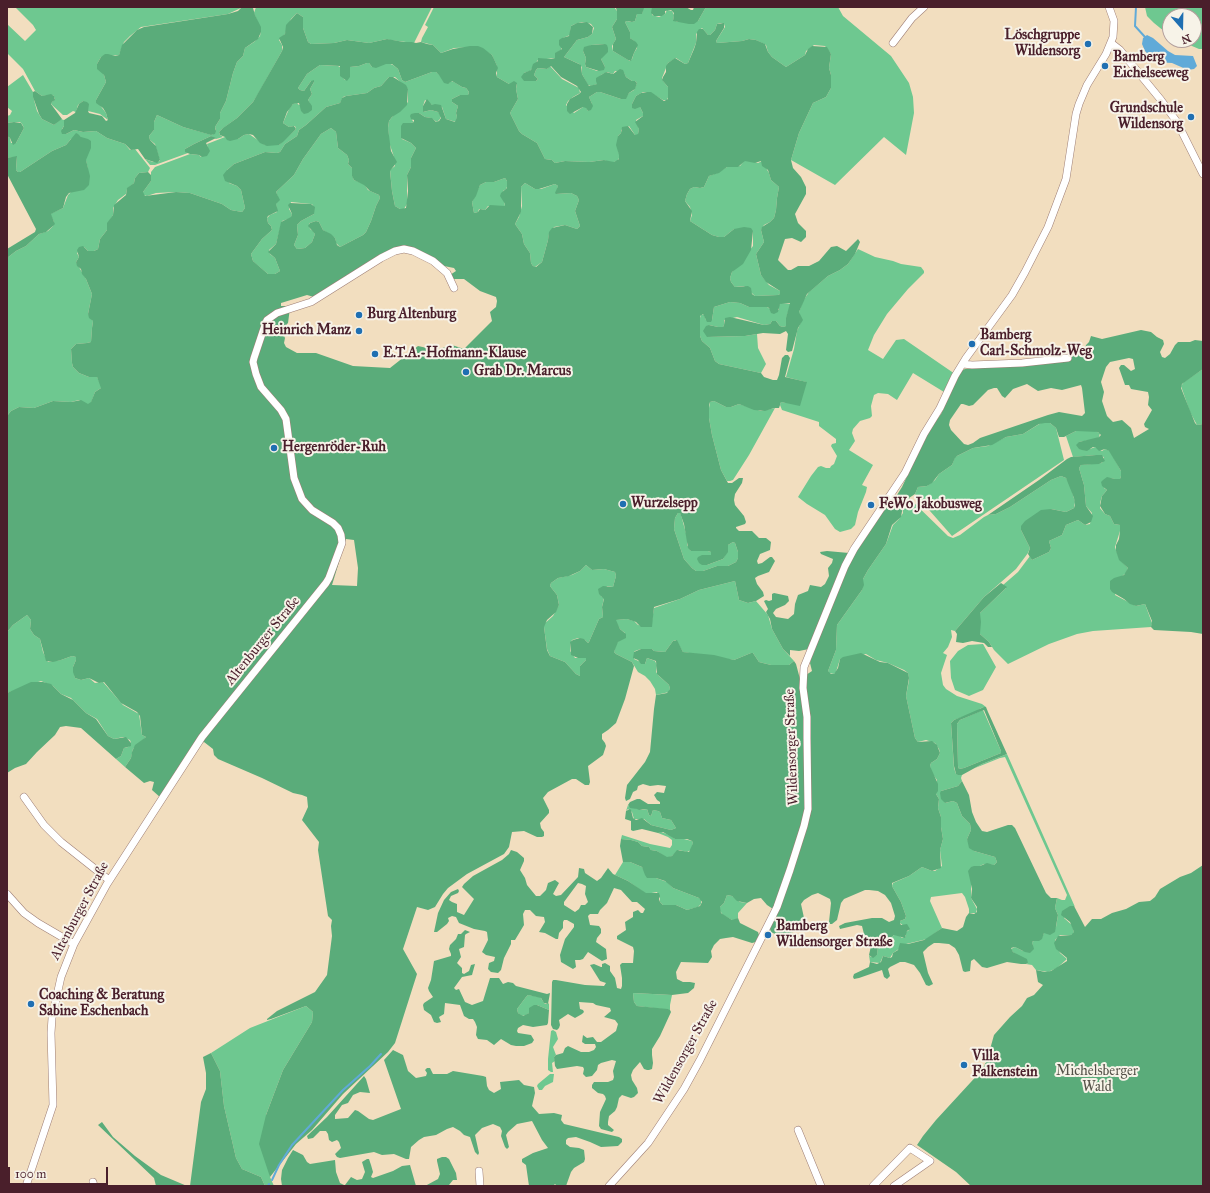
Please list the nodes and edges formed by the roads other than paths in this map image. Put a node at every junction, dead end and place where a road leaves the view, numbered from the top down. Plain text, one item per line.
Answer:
1 (924, 7) edge
2 (1110, 7) edge
3 (893, 43) dead end
4 (1111, 43) junction
5 (1202, 168) edge
6 (454, 288) dead end
7 (1068, 358) dead end
8 (963, 364) junction
9 (24, 797) dead end
10 (109, 880) junction
11 (7, 894) edge
12 (74, 944) junction
13 (798, 1130) dead end
14 (479, 1171) dead end
15 (26, 1186) edge
16 (480, 1186) edge
17 (609, 1186) edge
18 (821, 1186) edge
19 (873, 1186) edge
20 (894, 1186) edge

1 - 3 street
2 - 4 street
4 - 5 street
4 - 8 street, Wildensorger Straße
6 - 10 street, Altenburger Straße
7 - 8 street
8 - 17 street, Wildensorger Straße
9 - 10 street
10 - 12 street, Altenburger Straße
11 - 12 street
12 - 15 street, Altenburger Straße
13 - 18 street
14 - 16 street
19 - 20 street

